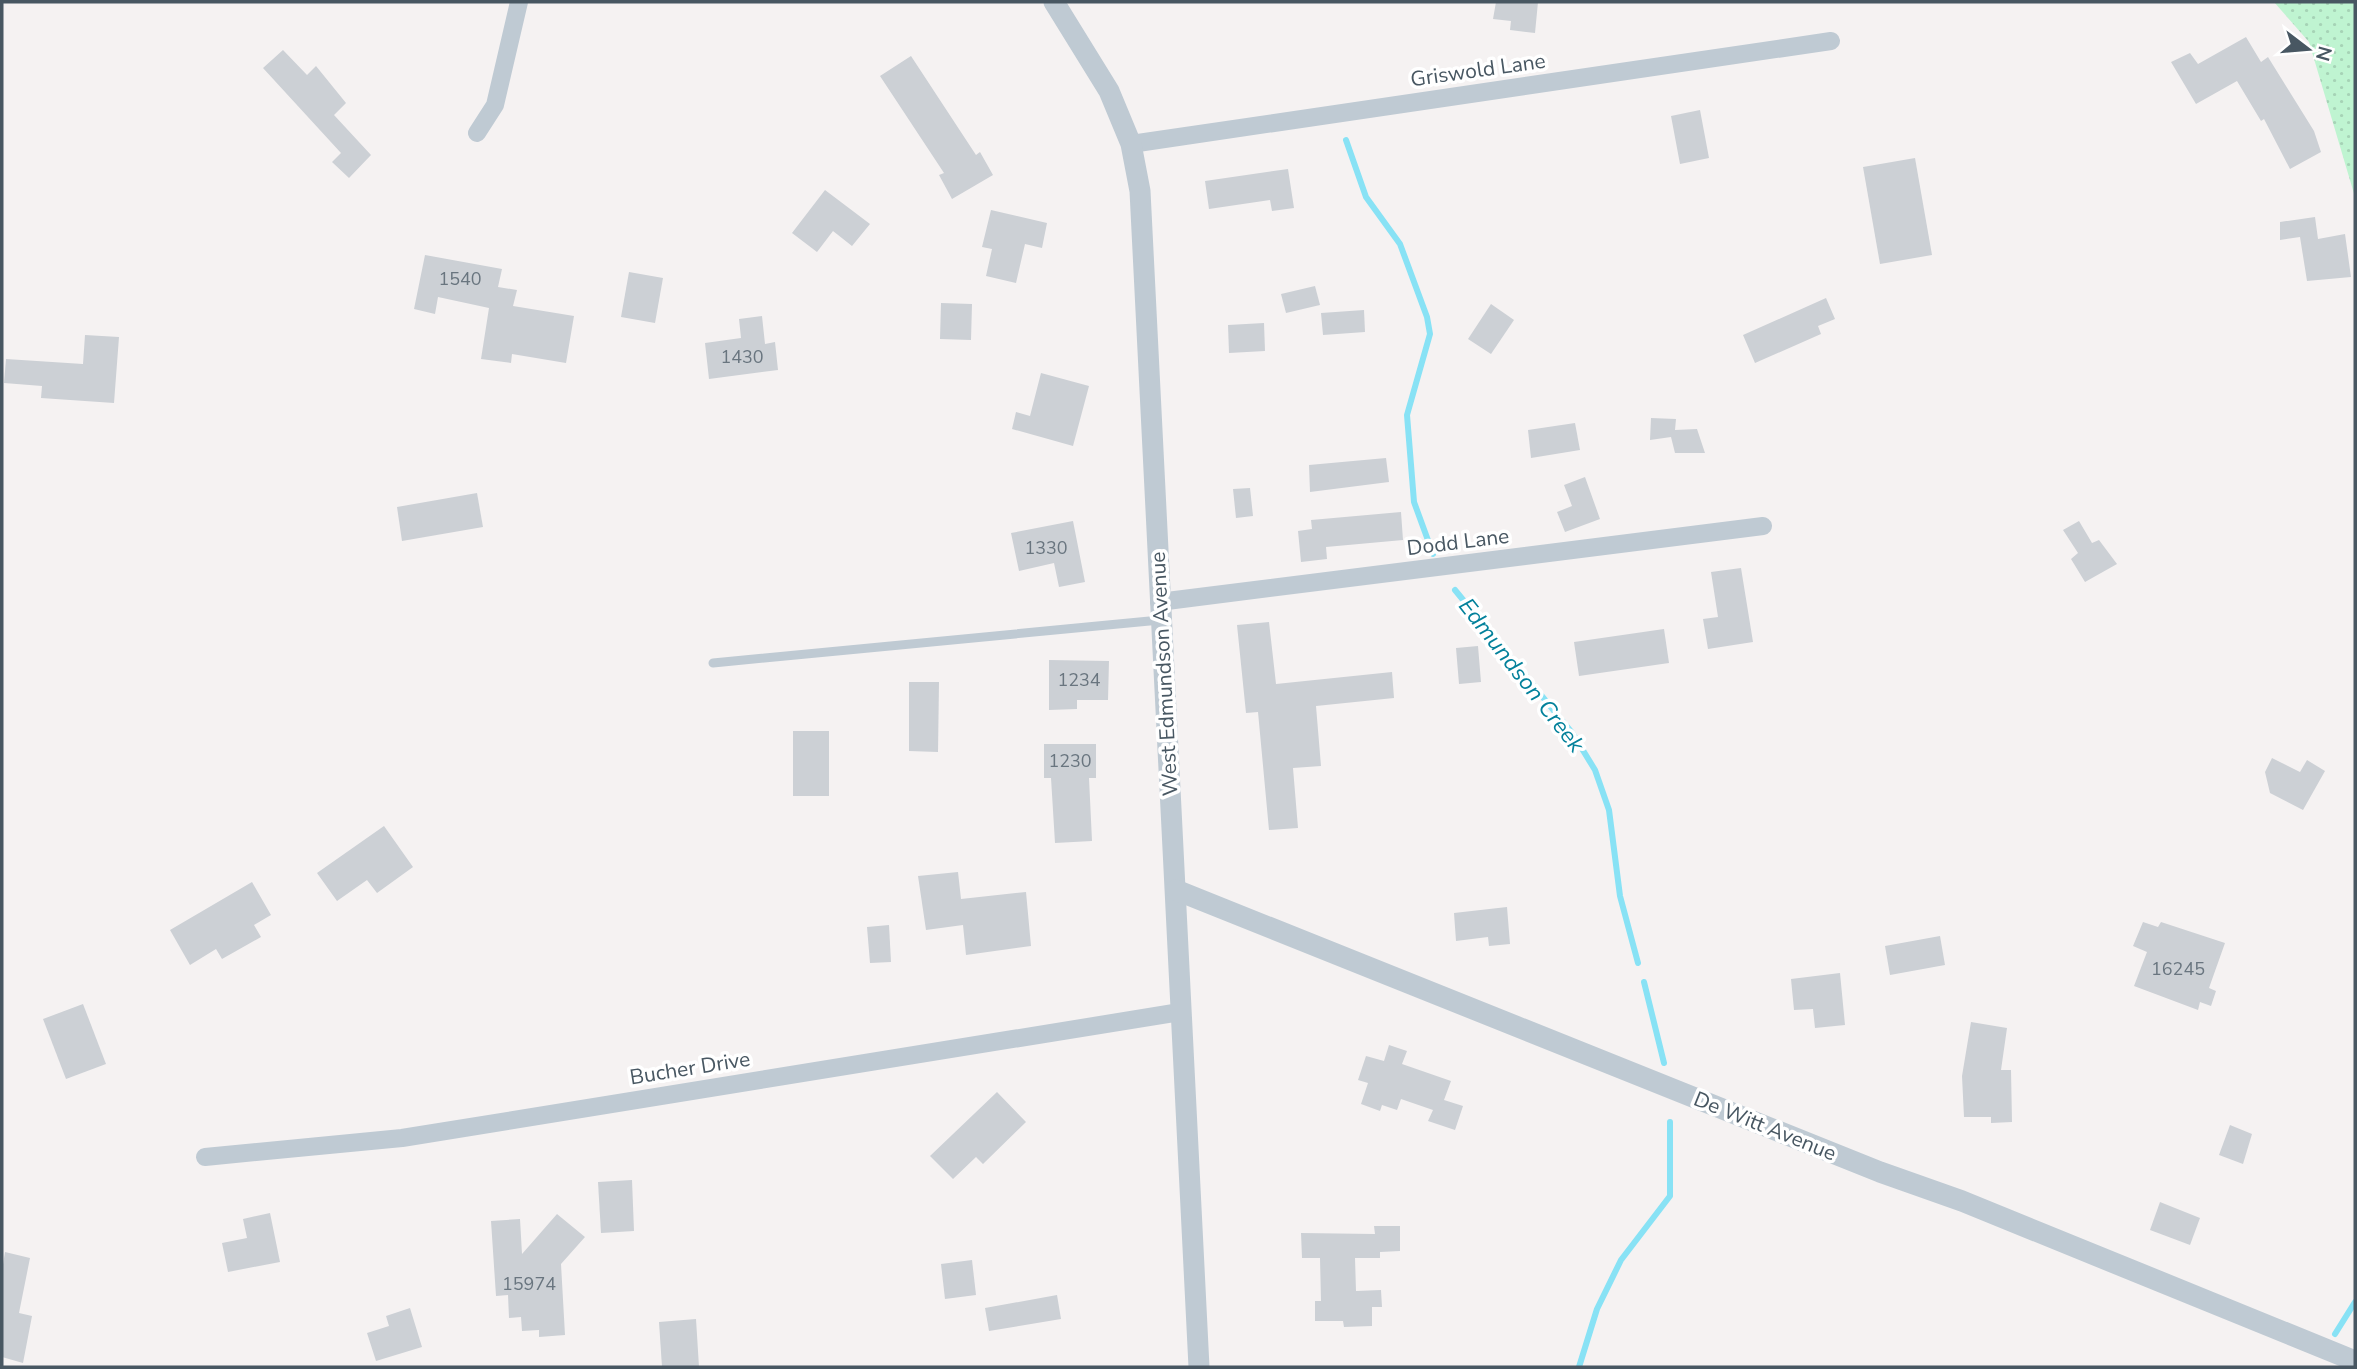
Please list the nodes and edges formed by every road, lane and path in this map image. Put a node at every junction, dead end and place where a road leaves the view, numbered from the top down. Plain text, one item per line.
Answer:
1 (519, 2) edge
2 (1054, 2) edge
3 (1831, 41) dead end
4 (477, 132) dead end
5 (1131, 144) junction
6 (1763, 526) dead end
7 (1160, 611) junction
8 (713, 663) dead end
9 (1176, 890) junction
10 (1180, 1012) junction
11 (205, 1157) dead end
12 (2355, 1361) edge
13 (1199, 1367) edge

1 - 4 street
2 - 5 street, West Edmundson Avenue
3 - 5 street, Griswold Lane
5 - 7 street, West Edmundson Avenue
6 - 7 street, Dodd Lane
7 - 8 lane
7 - 9 street, West Edmundson Avenue
9 - 10 street, West Edmundson Avenue
9 - 12 street, De Witt Avenue
10 - 11 street, Bucher Drive
10 - 13 street, West Edmundson Avenue

